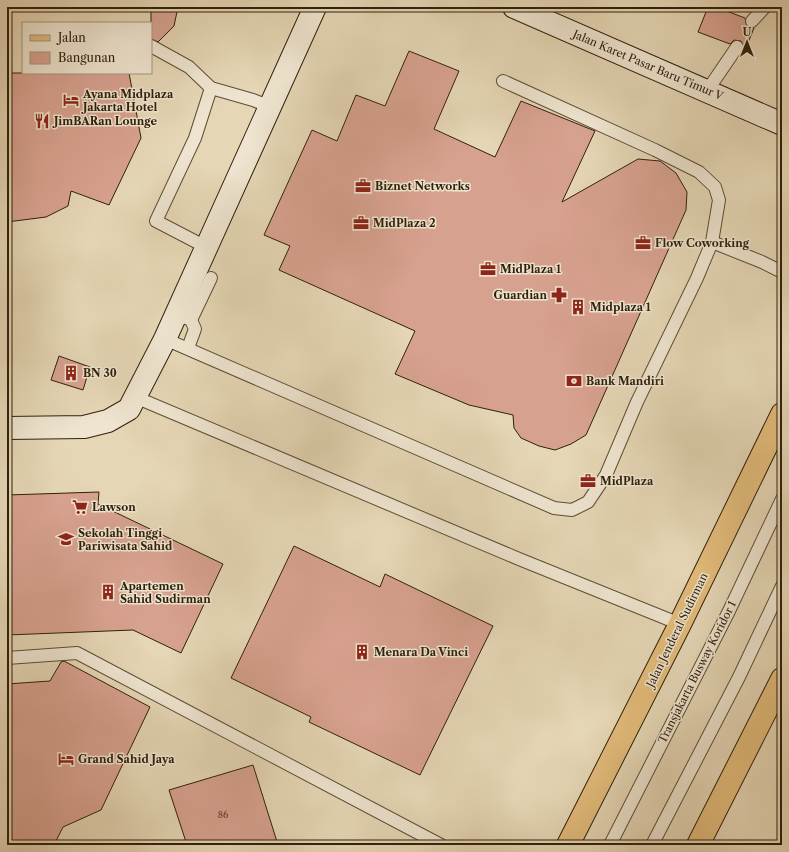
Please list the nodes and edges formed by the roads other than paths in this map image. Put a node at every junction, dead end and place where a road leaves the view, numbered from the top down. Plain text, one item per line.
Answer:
1 (315, 7) edge
2 (514, 7) edge
3 (763, 7) edge
4 (752, 21) dead end
5 (152, 47) edge
6 (737, 47) dead end
7 (503, 81) dead end
8 (211, 88) junction
9 (707, 91) junction
10 (271, 107) junction
11 (782, 124) edge
12 (712, 242) junction
13 (206, 247) junction
14 (782, 272) edge
15 (211, 278) dead end
16 (183, 317) junction
17 (165, 339) junction
18 (188, 348) junction
19 (135, 397) junction
20 (782, 414) edge
21 (7, 428) edge
22 (782, 499) edge
23 (782, 586) edge
24 (680, 624) junction
25 (7, 658) edge
26 (782, 679) edge
27 (442, 845) edge
28 (568, 845) edge
29 (610, 845) edge
30 (652, 845) edge
31 (698, 845) edge

1 - 10 street
2 - 9 street, Jalan Karet Pasar Baru Timur V
3 - 4 lane
5 - 8 lane
6 - 9 lane
7 - 12 lane
8 - 10 lane
8 - 13 lane
9 - 11 street, Jalan Karet Pasar Baru Timur V
10 - 13 street
12 - 14 lane
12 - 18 lane
13 - 16 street
15 - 16 lane
16 - 17 street
16 - 18 lane
17 - 18 lane
17 - 19 street
19 - 21 street
19 - 24 lane
20 - 24 main road, Jalan Jenderal Sudirman
22 - 29 lane, Transjakarta Busway Koridor 1
23 - 30 lane
24 - 28 main road, Jalan Jenderal Sudirman
25 - 27 lane
26 - 31 main road

